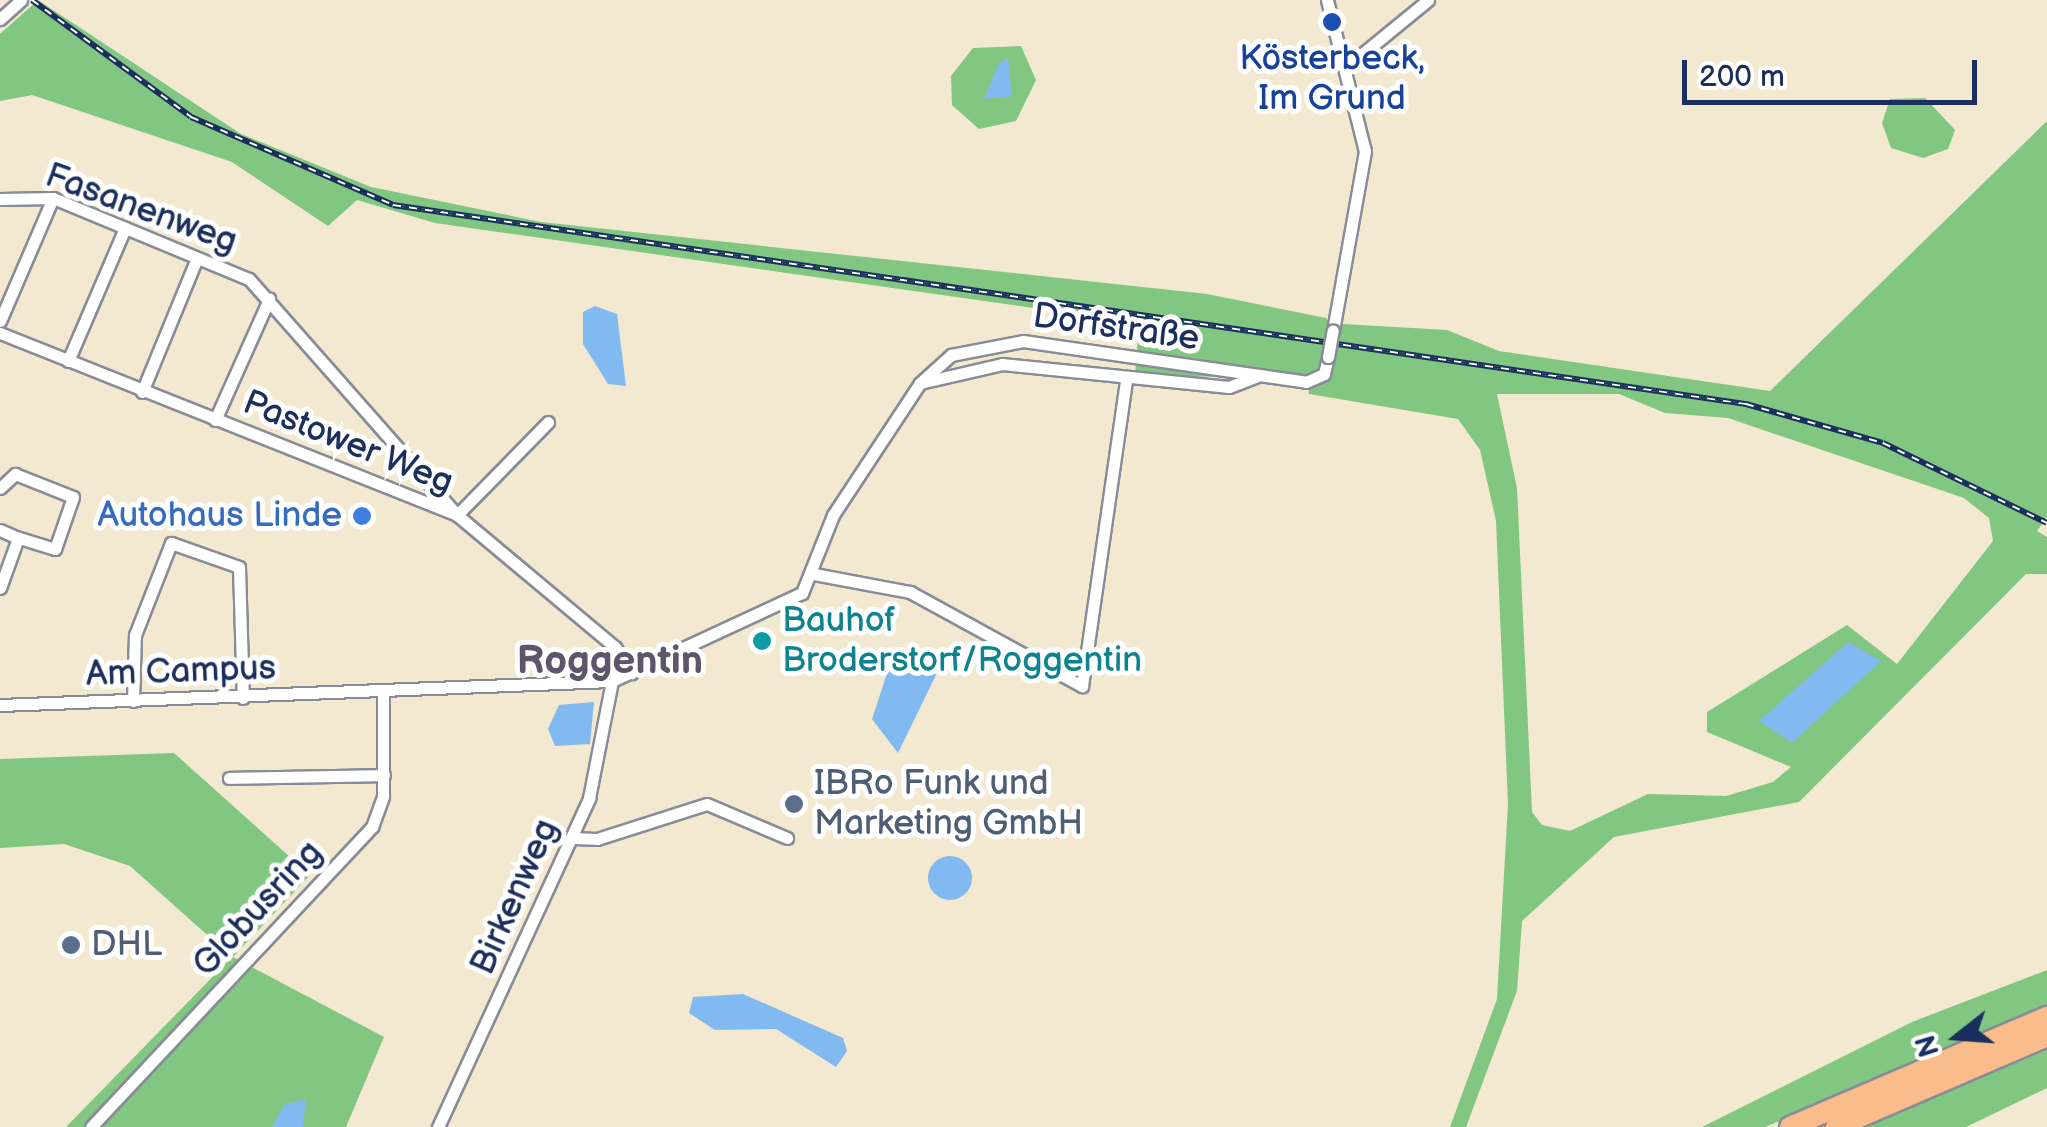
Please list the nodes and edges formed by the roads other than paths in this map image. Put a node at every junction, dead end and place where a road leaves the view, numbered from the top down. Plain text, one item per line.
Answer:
1 (21, 0) edge
2 (1327, 0) edge
3 (1428, 0) edge
4 (0, 19) edge
5 (1345, 68) junction
6 (53, 198) junction
7 (0, 199) edge
8 (126, 228) junction
9 (198, 258) junction
10 (269, 299) junction
11 (0, 321) edge
12 (0, 333) edge
13 (68, 361) junction
14 (1258, 376) junction
15 (1126, 378) junction
16 (920, 383) junction
17 (142, 392) junction
18 (215, 420) junction
19 (548, 422) dead end
20 (0, 488) edge
21 (456, 515) junction
22 (0, 530) edge
23 (18, 538) junction
24 (814, 574) junction
25 (0, 588) edge
26 (631, 673) junction
27 (612, 680) junction
28 (383, 694) junction
29 (243, 698) junction
30 (133, 701) junction
31 (0, 705) edge
32 (384, 775) junction
33 (306, 777) junction
34 (229, 778) dead end
35 (296, 788) dead end
36 (572, 838) junction
37 (787, 838) dead end
38 (2047, 1017) edge
39 (2047, 1036) edge
40 (91, 1127) edge
41 (438, 1127) edge
42 (1790, 1127) edge
43 (1836, 1127) edge

1 - 4 street
2 - 5 street
3 - 5 street
5 - 14 street, Dorfstraße, bridge
6 - 7 street, Fasanenweg
6 - 8 street, Fasanenweg
6 - 11 street
8 - 9 street, Fasanenweg
8 - 13 street
9 - 10 street, Fasanenweg
9 - 17 street
10 - 18 street
10 - 21 street, Fasanenweg
12 - 13 street, Pastower Weg
13 - 17 street, Pastower Weg
14 - 15 street, Dorfstraße
14 - 16 street, Dorfstraße
15 - 16 street, Dorfstraße
15 - 24 street, Dorfstraße
16 - 24 street, Dorfstraße
17 - 18 street, Pastower Weg
18 - 21 street, Pastower Weg
19 - 21 street
20 - 23 street
21 - 26 street, Pastower Weg
22 - 23 street
23 - 25 street
24 - 26 street
26 - 27 street
27 - 28 street
27 - 36 street, Birkenweg
28 - 29 street, Am Campus
28 - 32 street, Globusring
29 - 30 street, Am Campus
29 - 30 street
30 - 31 street, Am Campus
32 - 33 street
32 - 40 street, Globusring
33 - 34 street
33 - 35 street
36 - 37 street
36 - 41 street, Birkenweg
38 - 42 highway
39 - 43 highway

